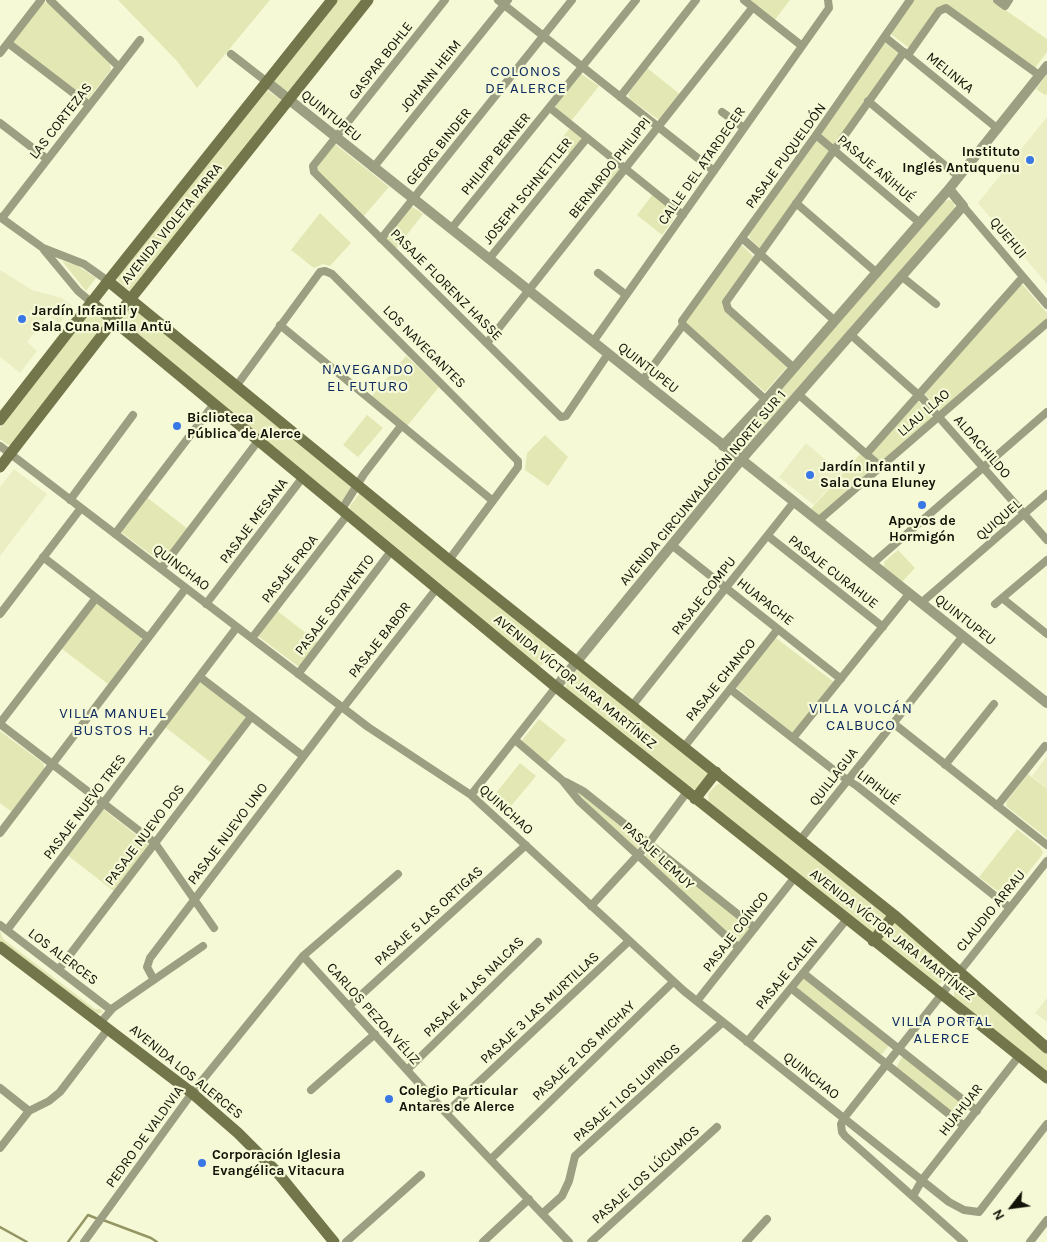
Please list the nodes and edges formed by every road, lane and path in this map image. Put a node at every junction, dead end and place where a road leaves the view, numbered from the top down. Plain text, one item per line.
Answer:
1 (41, 0) edge
2 (50, 0) edge
3 (332, 0) edge
4 (368, 0) edge
5 (445, 0) edge
6 (572, 0) edge
7 (636, 0) edge
8 (696, 0) edge
9 (744, 0) edge
10 (910, 0) edge
11 (997, 0) edge
12 (504, 2) edge
13 (829, 2) edge
14 (1007, 3) edge
15 (753, 7) junction
16 (543, 36) junction
17 (885, 37) junction
18 (140, 40) dead end
19 (8, 43) junction
20 (802, 46) junction
21 (0, 53) edge
22 (906, 53) junction
23 (232, 54) dead end
24 (1047, 66) edge
25 (119, 67) junction
26 (583, 67) junction
27 (1039, 75) junction
28 (267, 82) junction
29 (620, 97) junction
30 (289, 100) junction
31 (868, 101) junction
32 (89, 105) junction
33 (550, 108) junction
34 (722, 112) dead end
35 (0, 123) edge
36 (658, 127) junction
37 (744, 128) junction
38 (998, 129) junction
39 (816, 135) junction
40 (337, 138) junction
41 (587, 138) junction
42 (834, 150) junction
43 (47, 160) junction
44 (373, 168) junction
45 (313, 169) joint
46 (626, 169) junction
47 (714, 171) junction
48 (960, 177) junction
49 (949, 189) junction
50 (413, 199) junction
51 (796, 203) junction
52 (963, 206) junction
53 (683, 215) junction
54 (1, 217) edge
55 (920, 223) junction
56 (451, 230) junction
57 (742, 238) junction
58 (381, 239) junction
59 (46, 250) junction
60 (761, 254) junction
61 (489, 259) junction
62 (598, 273) dead end
63 (877, 273) junction
64 (901, 276) junction
65 (1023, 277) junction
66 (108, 280) junction
67 (529, 292) junction
68 (626, 295) junction
69 (131, 299) junction
70 (91, 302) junction
71 (936, 304) dead end
72 (1047, 305) edge
73 (113, 321) junction
74 (835, 321) junction
75 (1047, 323) edge
76 (280, 326) junction
77 (683, 326) junction
78 (850, 334) junction
79 (593, 342) junction
80 (487, 343) junction
81 (608, 354) junction
82 (794, 368) junction
83 (642, 381) junction
84 (237, 385) junction
85 (798, 394) junction
86 (919, 394) junction
87 (766, 400) junction
88 (214, 404) junction
89 (1047, 412) edge
90 (133, 416) dead end
91 (939, 416) junction
92 (0, 420) edge
93 (401, 426) junction
94 (258, 441) junction
95 (0, 446) edge
96 (723, 446) junction
97 (867, 453) junction
98 (10, 454) junction
99 (741, 460) junction
100 (882, 466) junction
101 (0, 467) edge
102 (984, 467) junction
103 (303, 477) junction
104 (358, 485) junction
105 (1047, 494) edge
106 (70, 500) junction
107 (493, 501) junction
108 (794, 502) junction
109 (81, 508) junction
110 (345, 512) junction
111 (1024, 514) junction
112 (818, 521) junction
113 (115, 534) junction
114 (768, 536) junction
115 (1047, 540) edge
116 (673, 546) junction
117 (392, 550) junction
118 (43, 557) junction
119 (449, 560) junction
120 (1047, 560) edge
121 (872, 564) junction
122 (161, 569) junction
123 (186, 588) junction
124 (437, 588) junction
125 (726, 588) junction
126 (910, 594) junction
127 (96, 598) junction
128 (1002, 598) junction
129 (921, 603) junction
130 (206, 604) junction
131 (995, 604) dead end
132 (0, 614) edge
133 (237, 627) junction
134 (883, 627) junction
135 (778, 629) junction
136 (1047, 634) edge
137 (963, 636) junction
138 (148, 638) junction
139 (252, 638) junction
140 (577, 662) junction
141 (298, 674) junction
142 (200, 677) junction
143 (841, 679) junction
144 (556, 688) junction
145 (730, 689) junction
146 (1047, 703) edge
147 (994, 704) dead end
148 (632, 706) junction
149 (342, 708) junction
150 (252, 717) junction
151 (0, 724) edge
152 (893, 724) junction
153 (793, 738) junction
154 (515, 740) junction
155 (1045, 746) dead end
156 (684, 747) junction
157 (303, 756) junction
158 (52, 764) junction
159 (945, 765) junction
160 (716, 772) junction
161 (562, 780) junction
162 (848, 780) junction
163 (471, 795) junction
164 (691, 795) junction
165 (104, 803) junction
166 (997, 806) junction
167 (0, 833) edge
168 (800, 840) junction
169 (155, 843) junction
170 (649, 843) junction
171 (526, 845) junction
172 (1047, 845) edge
173 (639, 854) junction
174 (1047, 861) edge
175 (398, 874) dead end
176 (795, 877) junction
177 (194, 899) junction
178 (591, 906) junction
179 (1010, 908) junction
180 (894, 915) junction
181 (846, 919) junction
182 (0, 925) edge
183 (214, 928) dead end
184 (755, 928) junction
185 (7, 930) junction
186 (873, 940) junction
187 (629, 941) junction
188 (538, 942) dead end
189 (203, 946) dead end
190 (0, 948) edge
191 (739, 948) junction
192 (303, 956) junction
193 (59, 969) junction
194 (958, 972) junction
195 (803, 973) junction
196 (154, 980) junction
197 (674, 982) junction
198 (791, 988) junction
199 (942, 994) junction
200 (697, 1002) junction
201 (349, 1006) junction
202 (112, 1010) junction
203 (723, 1022) junction
204 (104, 1026) junction
205 (374, 1034) junction
206 (748, 1042) junction
207 (1047, 1048) edge
208 (898, 1049) junction
209 (1019, 1056) junction
210 (886, 1064) junction
211 (408, 1070) junction
212 (1047, 1078) edge
213 (0, 1088) edge
214 (311, 1090) dead end
215 (192, 1093) junction
216 (29, 1111) junction
217 (977, 1111) junction
218 (446, 1113) junction
219 (844, 1118) junction
220 (1047, 1124) edge
221 (964, 1126) junction
222 (717, 1127) dead end
223 (0, 1148) edge
224 (490, 1159) junction
225 (421, 1175) dead end
226 (922, 1180) junction
227 (913, 1196) junction
228 (528, 1199) junction
229 (543, 1214) junction
230 (767, 1220) dead end
231 (1047, 1220) edge
232 (84, 1242) edge
233 (334, 1242) edge
234 (346, 1242) edge
235 (483, 1242) edge
236 (569, 1242) edge
237 (592, 1242) edge
238 (746, 1242) edge
239 (964, 1242) edge
240 (1030, 1242) edge

1 - 19 street
2 - 25 street
3 - 28 main road, AVENIDA VIOLETA PARRA
4 - 30 main road, AVENIDA VIOLETA PARRA
5 - 40 street, GASPAR BOHLE
6 - 16 street, GEORG BINDER
7 - 26 street, PHILIPP BERNER
8 - 29 street
9 - 15 street
10 - 17 street, PASAJE PUQUELDÓN
11 - 14 street
12 - 16 street
12 - 44 street, JOHANN HEIM
13 - 20 street, CALLE DEL ATARDECER
15 - 20 street
15 - 36 street, BERNARDO PHILIPPI
16 - 26 street
16 - 50 street, GEORG BINDER
17 - 22 street, MELINKA
17 - 39 street, PASAJE PUQUELDÓN
18 - 25 street, LAS CORTEZAS
19 - 21 street
19 - 32 street
20 - 37 street, CALLE DEL ATARDECER
22 - 27 street
22 - 31 street
22 - 38 street, MELINKA
23 - 28 street, QUINTUPEU
24 - 27 street, AVENIDA CIRCUNVALACIÓN NORTE SUR 1
25 - 32 street, LAS CORTEZAS
26 - 29 street
26 - 33 street, PHILIPP BERNER
27 - 38 street, AVENIDA CIRCUNVALACIÓN NORTE SUR 1
28 - 30 street, QUINTUPEU
28 - 66 main road, AVENIDA VIOLETA PARRA
29 - 36 street
30 - 40 street, QUINTUPEU
30 - 69 main road, AVENIDA VIOLETA PARRA
31 - 42 street
31 - 48 street
32 - 43 street, LAS CORTEZAS
33 - 41 street
33 - 56 street, PHILIPP BERNER
34 - 37 street
35 - 43 street
36 - 46 street, BERNARDO PHILIPPI
36 - 47 street
37 - 47 street, CALLE DEL ATARDECER
38 - 48 street, AVENIDA CIRCUNVALACIÓN NORTE SUR 1
39 - 42 street, PASAJE AÑIHUÉ
39 - 57 street, PASAJE PUQUELDÓN
40 - 44 street, QUINTUPEU
40 - 45 street, GASPAR BOHLE
41 - 46 street
41 - 61 street, JOSEPH SCHNETTLER
42 - 51 street
42 - 55 street, PASAJE AÑIHUÉ
43 - 54 street, LAS CORTEZAS
44 - 50 street, QUINTUPEU
45 - 58 street, PASAJE FLORENZ HASSE
46 - 53 street
46 - 67 street, BERNARDO PHILIPPI
47 - 53 street, CALLE DEL ATARDECER
48 - 49 street, AVENIDA CIRCUNVALACIÓN NORTE SUR 1
49 - 52 street, QUEHUI
49 - 55 street, AVENIDA CIRCUNVALACIÓN NORTE SUR 1
50 - 56 street, QUINTUPEU
50 - 58 street, GEORG BINDER
51 - 60 street
51 - 63 street
52 - 64 street, AVENIDA CIRCUNVALACIÓN NORTE SUR 1
52 - 65 street, QUEHUI
53 - 68 street, CALLE DEL ATARDECER
54 - 59 street
55 - 63 street, AVENIDA CIRCUNVALACIÓN NORTE SUR 1
56 - 61 street, QUINTUPEU
57 - 60 street
57 - 77 street, PASAJE PUQUELDÓN
58 - 80 street, PASAJE FLORENZ HASSE
59 - 66 street
59 - 70 street
60 - 74 street
60 - 82 street
61 - 67 street, QUINTUPEU
62 - 68 street
63 - 74 street, AVENIDA CIRCUNVALACIÓN NORTE SUR 1
64 - 71 street
64 - 78 street, AVENIDA CIRCUNVALACIÓN NORTE SUR 1
65 - 72 street, QUEHUI
65 - 86 street, LLAU LLAO
66 - 69 main road, AVENIDA VÍCTOR JARA MARTÍNEZ
66 - 70 main road, AVENIDA VIOLETA PARRA
67 - 79 street, QUINTUPEU
67 - 80 street, BERNARDO PHILIPPI
68 - 79 street, CALLE DEL ATARDECER
69 - 73 main road, AVENIDA VIOLETA PARRA
69 - 84 main road, AVENIDA VÍCTOR JARA MARTÍNEZ
70 - 73 main road, AVENIDA VÍCTOR JARA MARTÍNEZ
70 - 92 main road, AVENIDA VIOLETA PARRA
73 - 88 main road, AVENIDA VÍCTOR JARA MARTÍNEZ
73 - 98 main road, AVENIDA VIOLETA PARRA
74 - 82 street, AVENIDA CIRCUNVALACIÓN NORTE SUR 1
75 - 91 street, LLAU LLAO
76 - 84 street, LOS NAVEGANTES
76 - 93 street
76 - 107 street, LOS NAVEGANTES
77 - 83 street, PASAJE PUQUELDÓN
77 - 87 street
78 - 85 street, AVENIDA CIRCUNVALACIÓN NORTE SUR 1
78 - 86 street, ALDACHILDO
79 - 81 street, QUINTUPEU
80 - 81 street, PASAJE FLORENZ HASSE
81 - 83 street, QUINTUPEU
82 - 87 street, AVENIDA CIRCUNVALACIÓN NORTE SUR 1
83 - 96 street, QUINTUPEU
84 - 104 main road, AVENIDA VÍCTOR JARA MARTÍNEZ
85 - 97 street
85 - 99 street, AVENIDA CIRCUNVALACIÓN NORTE SUR 1
86 - 91 street, ALDACHILDO
86 - 97 street, LLAU LLAO
87 - 96 street, AVENIDA CIRCUNVALACIÓN NORTE SUR 1
88 - 94 main road, AVENIDA VÍCTOR JARA MARTÍNEZ
88 - 113 street
89 - 102 street
90 - 106 street
91 - 100 street, LLAU LLAO
91 - 102 street, ALDACHILDO
93 - 104 street, PASAJE PROA
93 - 107 street
94 - 103 main road, AVENIDA VÍCTOR JARA MARTÍNEZ
94 - 122 street
95 - 98 street, QUINCHAO
96 - 99 street, QUINTUPEU
97 - 100 street
98 - 101 main road, AVENIDA VIOLETA PARRA
98 - 106 street, QUINCHAO
99 - 108 street, QUINTUPEU
99 - 116 street, AVENIDA CIRCUNVALACIÓN NORTE SUR 1
100 - 112 street, LLAU LLAO
102 - 111 street, ALDACHILDO
102 - 121 street
103 - 110 main road, AVENIDA VÍCTOR JARA MARTÍNEZ
103 - 130 street, PASAJE MESANA
104 - 110 street, PASAJE PROA
104 - 119 main road, AVENIDA VÍCTOR JARA MARTÍNEZ
105 - 111 street, QUIQUEL
106 - 109 street, QUINCHAO
107 - 119 street, LOS NAVEGANTES
108 - 112 street, QUINTUPEU
108 - 114 street, PASAJE COMPU
109 - 113 street, QUINCHAO
109 - 118 street
110 - 117 main road, AVENIDA VÍCTOR JARA MARTÍNEZ
110 - 139 street, PASAJE PROA
111 - 115 street, ALDACHILDO
111 - 129 street, QUIQUEL
112 - 121 street, QUINTUPEU
113 - 122 street, QUINCHAO
114 - 125 street, PASAJE COMPU
114 - 134 street, PASAJE CURAHUE
116 - 125 street, HUAPACHE
116 - 140 street, AVENIDA CIRCUNVALACIÓN NORTE SUR 1
117 - 124 main road, AVENIDA VÍCTOR JARA MARTÍNEZ
117 - 141 street, PASAJE SOTAVENTO
118 - 127 street
118 - 132 street
119 - 140 main road, AVENIDA VÍCTOR JARA MARTÍNEZ
120 - 128 street
121 - 126 street, QUINTUPEU
122 - 123 street, QUINCHAO
123 - 130 street, QUINCHAO
123 - 138 street
124 - 144 main road, AVENIDA VÍCTOR JARA MARTÍNEZ
124 - 149 street, PASAJE BABOR
125 - 135 street, HUAPACHE
125 - 148 street, PASAJE COMPU
126 - 129 street, QUINTUPEU
126 - 134 street
127 - 138 street
127 - 151 street
128 - 131 street
128 - 136 street
129 - 137 street, QUINTUPEU
130 - 133 street, QUINCHAO
133 - 139 street, QUINCHAO
133 - 142 street, PASAJE NUEVO TRES
134 - 143 street
135 - 143 street, HUAPACHE
135 - 145 street, PASAJE CHANCO
137 - 146 street, QUINTUPEU
137 - 152 street, QUILLAGUA
138 - 158 street
139 - 141 street, QUINCHAO
140 - 144 street, AVENIDA CIRCUNVALACIÓN NORTE SUR 1
140 - 148 main road, AVENIDA VÍCTOR JARA MARTÍNEZ
141 - 149 street, QUINCHAO
142 - 150 street
142 - 165 street, PASAJE NUEVO TRES
143 - 153 street
144 - 154 street, AVENIDA CIRCUNVALACIÓN NORTE SUR 1
144 - 164 main road, AVENIDA VÍCTOR JARA MARTÍNEZ
145 - 153 street, LIPIHUÉ
145 - 156 street, PASAJE CHANCO
147 - 159 street
148 - 156 main road, AVENIDA VÍCTOR JARA MARTÍNEZ
149 - 157 street, PASAJE NUEVO UNO
149 - 163 street, QUINCHAO
150 - 157 street
150 - 169 street, PASAJE NUEVO DOS
151 - 158 street
152 - 159 street
152 - 162 street, QUILLAGUA
153 - 162 street, LIPIHUÉ
154 - 161 street, PASAJE LEMUY
154 - 163 street, AVENIDA CIRCUNVALACIÓN NORTE SUR 1
155 - 166 street
156 - 160 main road, AVENIDA VÍCTOR JARA MARTÍNEZ
157 - 177 street, PASAJE NUEVO UNO
158 - 165 street
158 - 167 street
159 - 166 street
160 - 164 main road
160 - 168 main road, AVENIDA VÍCTOR JARA MARTÍNEZ
161 - 170 street, PASAJE LEMUY
161 - 173 street, PASAJE LEMUY
162 - 168 street, QUILLAGUA
162 - 179 street, LIPIHUÉ
163 - 171 street, QUINCHAO
164 - 170 street
164 - 176 main road, AVENIDA VÍCTOR JARA MARTÍNEZ
165 - 169 street
165 - 185 street, PASAJE NUEVO TRES
166 - 172 street
168 - 180 main road, AVENIDA VÍCTOR JARA MARTÍNEZ
169 - 177 street
169 - 193 street, PASAJE NUEVO DOS
170 - 173 street
170 - 184 street, PASAJE LEMUY
171 - 178 street, QUINCHAO
171 - 201 street, PASAJE 5 LAS ORTIGAS
173 - 178 street
173 - 191 street, PASAJE LEMUY
174 - 179 street, CLAUDIO ARRAU
175 - 192 street, PEDRO DE VALDIVIA
176 - 181 main road, AVENIDA VÍCTOR JARA MARTÍNEZ
176 - 184 street, PASAJE COÍNCO
177 - 183 street
177 - 196 street, PASAJE NUEVO UNO
178 - 187 street, QUINCHAO
179 - 194 street, CLAUDIO ARRAU
180 - 186 main road
180 - 194 main road, AVENIDA VÍCTOR JARA MARTÍNEZ
181 - 186 main road, AVENIDA VÍCTOR JARA MARTÍNEZ
181 - 195 street, PASAJE CALEN
182 - 185 street, LOS ALERCES
184 - 191 street, PASAJE COÍNCO
185 - 193 street, LOS ALERCES
186 - 199 main road, AVENIDA VÍCTOR JARA MARTÍNEZ
187 - 197 street, QUINCHAO
187 - 218 street, PASAJE 3 LAS MURTILLAS
188 - 211 street, PASAJE 4 LAS NALCAS
189 - 196 street
190 - 204 main road, AVENIDA LOS ALERCES
191 - 200 street, PASAJE COÍNCO
192 - 201 street, CARLOS PEZOA VÉLIZ
192 - 215 street, PEDRO DE VALDIVIA
193 - 202 street, LOS ALERCES
194 - 199 street, CLAUDIO ARRAU
194 - 207 main road, AVENIDA VÍCTOR JARA MARTÍNEZ
195 - 198 street, PASAJE CALEN
195 - 208 street
196 - 202 street
197 - 200 street, QUINCHAO
197 - 224 street, PASAJE 2 LOS MICHAY
198 - 206 street, PASAJE CALEN
198 - 210 street
199 - 208 street, CLAUDIO ARRAU
199 - 209 main road, AVENIDA VÍCTOR JARA MARTÍNEZ
200 - 203 street, QUINCHAO
201 - 205 street, CARLOS PEZOA VÉLIZ
202 - 204 street
203 - 206 street, QUINCHAO
203 - 229 street, PASAJE 1 LOS LUPINOS
204 - 215 main road, AVENIDA LOS ALERCES
204 - 216 street
205 - 211 street, CARLOS PEZOA VÉLIZ
205 - 214 street
206 - 219 street, QUINCHAO
208 - 210 street, CLAUDIO ARRAU
208 - 217 street
209 - 212 main road, AVENIDA VÍCTOR JARA MARTÍNEZ
209 - 217 street, HUAHUAR
210 - 219 street, CLAUDIO ARRAU
210 - 221 street
211 - 218 street, CARLOS PEZOA VÉLIZ
213 - 216 street
215 - 232 street, PEDRO DE VALDIVIA
215 - 233 main road, AVENIDA LOS ALERCES
216 - 223 street
217 - 221 street, HUAHUAR
218 - 224 street, CARLOS PEZOA VÉLIZ
219 - 226 street, QUINCHAO
219 - 227 street
220 - 226 street, QUINCHAO
221 - 226 street, HUAHUAR
222 - 237 street, PASAJE LOS LÚCUMOS
224 - 228 street, CARLOS PEZOA VÉLIZ
225 - 234 street
226 - 227 street, HUAHUAR
227 - 239 street
228 - 229 street, CARLOS PEZOA VÉLIZ
228 - 235 street
229 - 236 street, CARLOS PEZOA VÉLIZ
230 - 238 street
231 - 240 street

